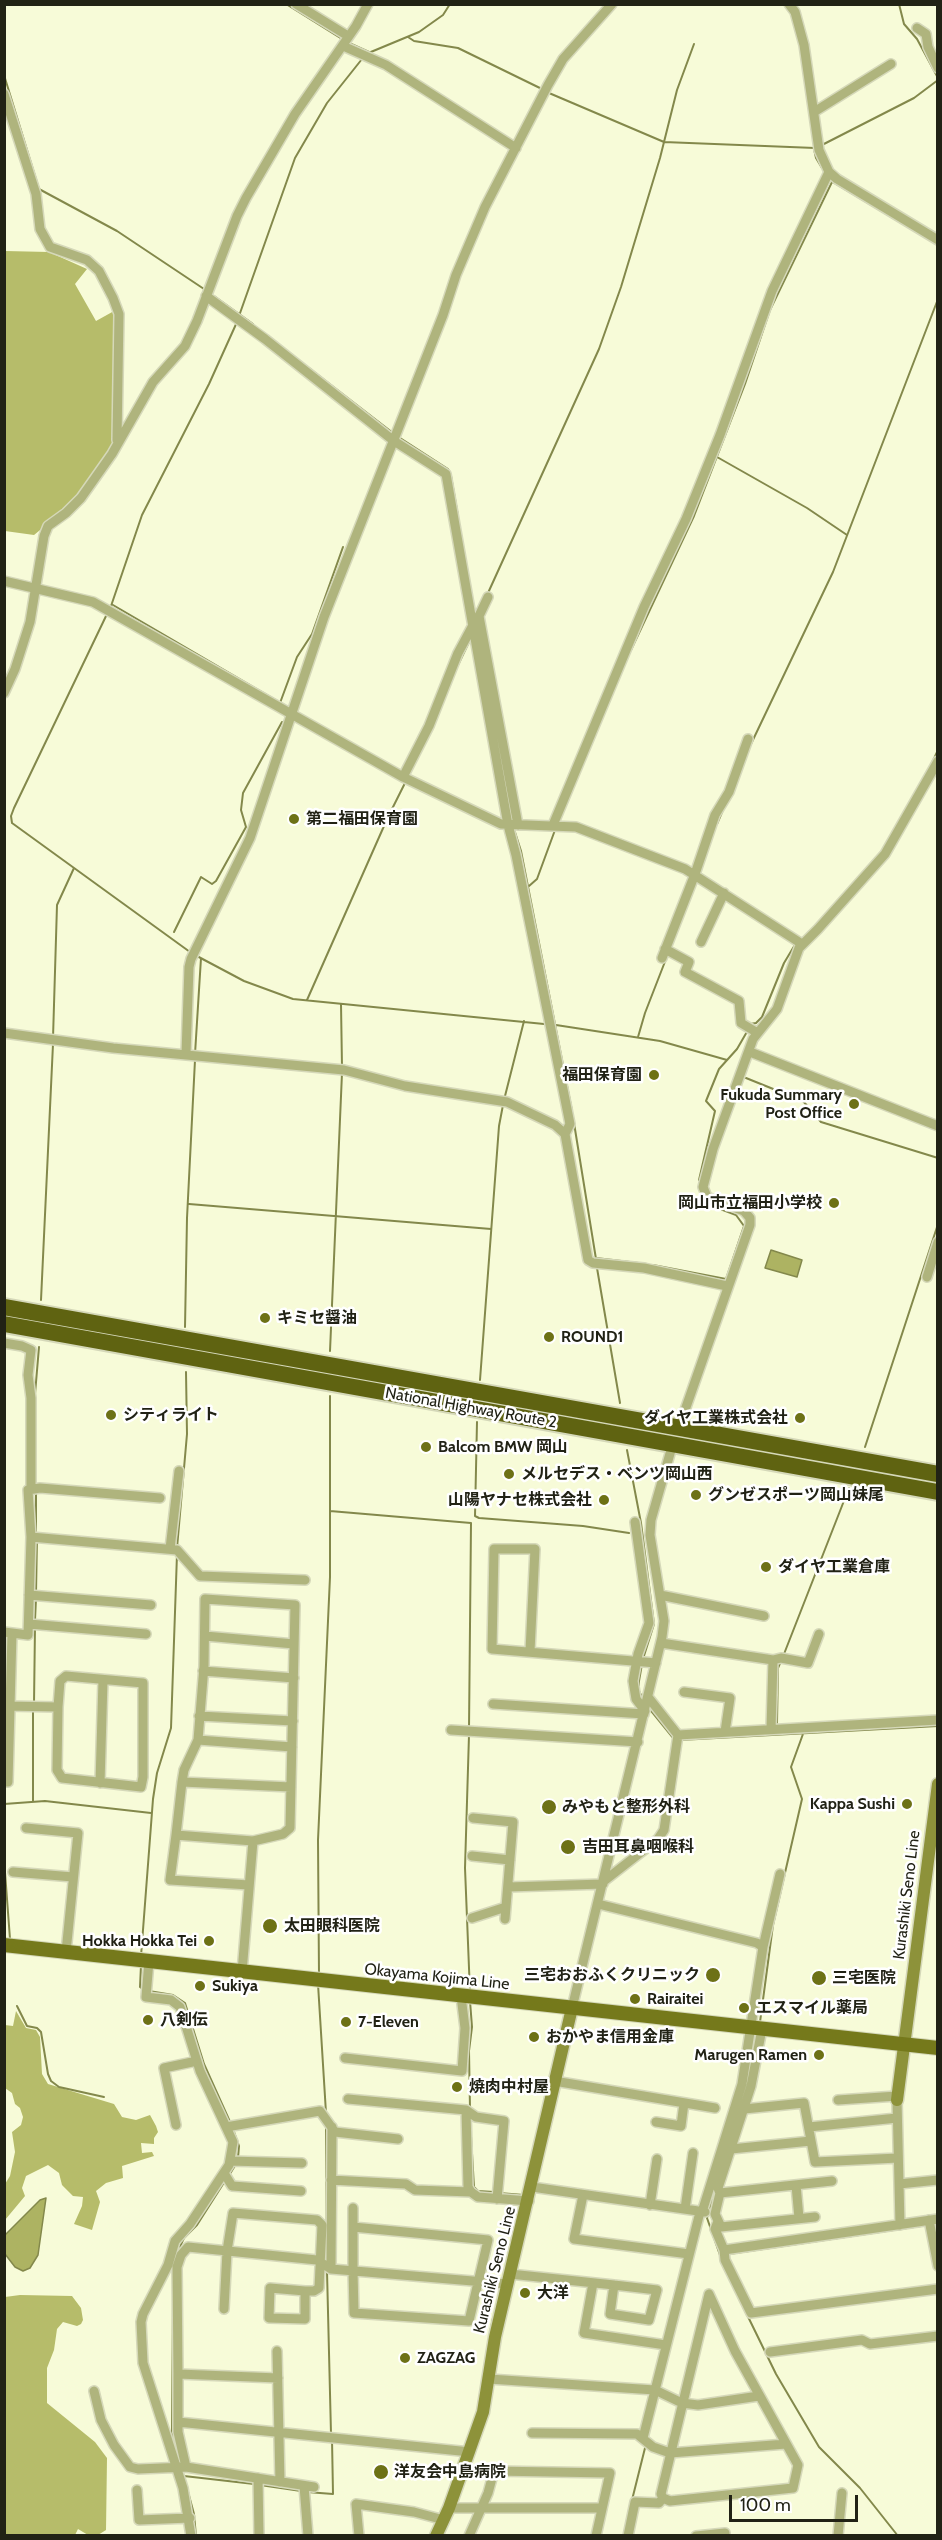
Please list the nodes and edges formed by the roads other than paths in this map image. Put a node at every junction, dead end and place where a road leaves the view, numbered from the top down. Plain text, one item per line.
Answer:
1 (296, 4) edge
2 (368, 4) edge
3 (612, 4) edge
4 (789, 4) edge
5 (917, 28) dead end
6 (346, 41) junction
7 (891, 64) dead end
8 (938, 68) edge
9 (4, 94) edge
10 (814, 112) junction
11 (516, 148) junction
12 (830, 172) junction
13 (938, 240) edge
14 (207, 293) junction
15 (396, 437) junction
16 (117, 442) junction
17 (4, 581) edge
18 (36, 588) junction
19 (489, 597) dead end
20 (477, 599) dead end
21 (479, 616) junction
22 (472, 625) junction
23 (4, 693) edge
24 (291, 715) junction
25 (748, 739) dead end
26 (936, 768) edge
27 (404, 777) junction
28 (513, 825) junction
29 (553, 825) junction
30 (698, 876) junction
31 (724, 893) junction
32 (701, 942) dead end
33 (799, 942) junction
34 (751, 1029) junction
35 (4, 1033) edge
36 (750, 1052) junction
37 (192, 1055) junction
38 (938, 1126) edge
39 (565, 1134) junction
40 (938, 1242) edge
41 (927, 1277) dead end
42 (727, 1287) junction
43 (4, 1307) edge
44 (11, 1325) edge
45 (10, 1344) edge
46 (678, 1428) junction
47 (673, 1444) junction
48 (179, 1471) dead end
49 (938, 1474) edge
50 (34, 1489) junction
51 (938, 1492) edge
52 (159, 1498) dead end
53 (641, 1526) junction
54 (35, 1538) junction
55 (171, 1550) junction
56 (305, 1580) dead end
57 (34, 1595) junction
58 (654, 1598) junction
59 (151, 1605) dead end
60 (764, 1616) dead end
61 (33, 1624) junction
62 (8, 1633) edge
63 (146, 1634) dead end
64 (819, 1634) dead end
65 (205, 1636) junction
66 (661, 1643) junction
67 (294, 1644) junction
68 (530, 1651) junction
69 (641, 1660) junction
70 (773, 1660) junction
71 (656, 1663) junction
72 (203, 1671) junction
73 (294, 1678) junction
74 (103, 1680) junction
75 (684, 1692) dead end
76 (494, 1704) dead end
77 (7, 1706) edge
78 (646, 1706) junction
79 (58, 1707) junction
80 (199, 1716) junction
81 (938, 1720) edge
82 (293, 1721) junction
83 (452, 1730) dead end
84 (771, 1730) junction
85 (724, 1732) junction
86 (678, 1738) junction
87 (198, 1740) junction
88 (638, 1742) junction
89 (292, 1747) junction
90 (4, 1782) edge
91 (100, 1782) junction
92 (182, 1782) junction
93 (938, 1784) edge
94 (291, 1788) junction
95 (472, 1818) dead end
96 (26, 1828) dead end
97 (176, 1835) junction
98 (253, 1841) junction
99 (472, 1856) dead end
100 (510, 1860) junction
101 (13, 1872) dead end
102 (780, 1874) dead end
103 (74, 1876) junction
104 (603, 1883) junction
105 (249, 1885) junction
106 (507, 1887) junction
107 (598, 1904) junction
108 (506, 1907) junction
109 (472, 1918) dead end
110 (505, 1919) dead end
111 (4, 1945) edge
112 (763, 1947) junction
113 (66, 1952) junction
114 (143, 1961) junction
115 (242, 1972) junction
116 (467, 1997) junction
117 (573, 2008) junction
118 (757, 2028) junction
119 (904, 2045) junction
120 (938, 2048) edge
121 (345, 2058) dead end
122 (197, 2061) junction
123 (554, 2081) junction
124 (897, 2098) junction
125 (348, 2099) dead end
126 (838, 2100) dead end
127 (684, 2103) junction
128 (715, 2108) dead end
129 (744, 2109) junction
130 (469, 2112) junction
131 (897, 2118) junction
132 (656, 2122) dead end
133 (176, 2125) dead end
134 (230, 2126) junction
135 (331, 2126) junction
136 (809, 2127) junction
137 (398, 2139) dead end
138 (811, 2141) junction
139 (731, 2149) junction
140 (693, 2153) dead end
141 (898, 2158) junction
142 (657, 2160) dead end
143 (235, 2161) junction
144 (302, 2163) dead end
145 (226, 2177) junction
146 (331, 2180) junction
147 (938, 2180) edge
148 (832, 2181) dead end
149 (899, 2184) junction
150 (796, 2185) junction
151 (532, 2187) junction
152 (301, 2191) dead end
153 (471, 2192) junction
154 (720, 2193) junction
155 (497, 2195) junction
156 (583, 2195) junction
157 (525, 2201) junction
158 (650, 2205) junction
159 (353, 2208) dead end
160 (685, 2210) junction
161 (708, 2214) junction
162 (815, 2217) dead end
163 (799, 2218) junction
164 (932, 2222) edge
165 (900, 2225) junction
166 (353, 2227) junction
167 (227, 2251) junction
168 (724, 2253) junction
169 (689, 2254) junction
170 (938, 2266) edge
171 (327, 2267) junction
172 (353, 2270) junction
173 (480, 2281) junction
174 (506, 2281) junction
175 (593, 2283) junction
176 (614, 2285) junction
177 (938, 2289) edge
178 (305, 2291) junction
179 (224, 2309) dead end
180 (938, 2336) edge
181 (666, 2345) junction
182 (278, 2351) dead end
183 (770, 2352) dead end
184 (178, 2374) junction
185 (278, 2378) junction
186 (489, 2379) junction
187 (94, 2391) dead end
188 (657, 2391) junction
189 (759, 2396) junction
190 (682, 2403) junction
191 (178, 2422) junction
192 (279, 2433) junction
193 (532, 2433) dead end
194 (645, 2440) junction
195 (786, 2444) junction
196 (470, 2452) junction
197 (670, 2453) junction
198 (181, 2466) junction
199 (280, 2482) junction
200 (258, 2483) junction
201 (137, 2490) dead end
202 (842, 2493) dead end
203 (663, 2498) junction
204 (482, 2508) junction
205 (602, 2508) junction
206 (443, 2516) junction
207 (190, 2518) junction
208 (191, 2535) edge
209 (259, 2535) edge
210 (308, 2535) edge
211 (359, 2535) edge
212 (436, 2535) edge
213 (469, 2535) edge
214 (596, 2535) edge
215 (628, 2535) edge
216 (696, 2535) edge
217 (725, 2535) edge
218 (838, 2535) edge

1 - 6 street
2 - 6 street
3 - 11 street
4 - 10 street
5 - 8 street
6 - 11 street
6 - 14 street
7 - 10 street
9 - 16 street
10 - 12 street
11 - 15 street
12 - 13 street
12 - 29 street
14 - 15 street
14 - 16 street
15 - 22 street
15 - 24 street
16 - 18 street
17 - 18 street
18 - 23 street
18 - 24 street
19 - 21 street
20 - 21 street
21 - 28 street
22 - 27 street
22 - 28 street
24 - 27 street
24 - 37 street
25 - 30 street
26 - 33 street
27 - 28 street
28 - 29 street
28 - 39 street
29 - 30 street
30 - 31 street
30 - 34 street
31 - 32 street
31 - 33 street
33 - 34 street
34 - 36 street
35 - 37 street
36 - 38 street
36 - 42 street
37 - 39 street
39 - 42 street
40 - 41 street
42 - 46 street
43 - 46 highway, National Highway Route 2
44 - 45 street
44 - 47 highway, National Highway Route 2
45 - 50 street
46 - 47 street
46 - 49 highway, National Highway Route 2
47 - 51 highway, National Highway Route 2
47 - 53 street
48 - 55 street
50 - 52 street
50 - 54 street
53 - 58 street
53 - 58 street
54 - 55 street
54 - 57 street
55 - 56 street
57 - 59 street
57 - 61 street
58 - 60 street
58 - 66 street
58 - 69 street
61 - 62 street
61 - 63 street
62 - 77 street
64 - 70 street
65 - 67 street
65 - 67 street
65 - 72 street
66 - 70 street
66 - 71 street
67 - 73 street
68 - 68 street
68 - 69 street
69 - 71 street
69 - 78 street
70 - 84 street
71 - 78 street
72 - 73 street
72 - 80 street
73 - 82 street
74 - 79 street
74 - 91 street
74 - 91 street
75 - 85 street
76 - 78 street
77 - 79 street
77 - 90 street
78 - 86 street
78 - 88 street
79 - 91 street
80 - 82 street
80 - 87 street
81 - 84 street
82 - 89 street
83 - 88 street
84 - 85 street
85 - 86 street
86 - 104 street
87 - 89 street
87 - 92 street
88 - 104 street
89 - 94 street
92 - 94 street
92 - 97 street
93 - 119 main road, Kurashiki Seno Line
94 - 98 street
95 - 100 street
96 - 103 street
97 - 98 street
97 - 105 street
98 - 105 street
99 - 100 street
100 - 106 street
101 - 103 street
102 - 112 street
103 - 113 street
104 - 106 street
104 - 107 street
105 - 115 street
106 - 108 street
107 - 112 street
107 - 117 street
108 - 109 street
108 - 110 street
111 - 113 main road, Okayama Kojima Line
112 - 118 street
113 - 114 main road, Okayama Kojima Line
114 - 115 main road, Okayama Kojima Line
114 - 122 street
115 - 116 main road, Okayama Kojima Line
116 - 117 main road, Okayama Kojima Line
116 - 121 street
117 - 118 main road, Okayama Kojima Line
117 - 123 main road, Kurashiki Seno Line
118 - 119 main road, Okayama Kojima Line
118 - 129 street
118 - 161 street
119 - 120 main road, Okayama Kojima Line
119 - 124 main road, Kurashiki Seno Line
122 - 133 street
122 - 134 street
123 - 127 street
123 - 151 main road, Kurashiki Seno Line
124 - 126 street
124 - 131 street
125 - 130 street
127 - 128 street
127 - 132 street
129 - 136 street
129 - 139 street
130 - 153 street
130 - 155 street
131 - 136 street
131 - 141 street
134 - 135 street
134 - 143 street
135 - 137 street
135 - 146 street
136 - 138 street
138 - 139 street
138 - 141 street
139 - 154 street
140 - 160 street
141 - 149 street
142 - 158 street
143 - 144 street
143 - 145 street
145 - 152 street
145 - 198 street
146 - 153 street
146 - 171 street
147 - 149 street
148 - 150 street
149 - 165 street
150 - 154 street
150 - 163 street
151 - 156 street
151 - 157 main road, Kurashiki Seno Line
153 - 155 street
154 - 161 street
155 - 157 street
156 - 158 street
156 - 169 street
157 - 174 main road, Kurashiki Seno Line
158 - 160 street
159 - 166 street
160 - 161 street
161 - 163 street
161 - 168 street
161 - 169 street
162 - 163 street
164 - 165 street
164 - 170 street
165 - 168 street
166 - 172 street
166 - 173 street
167 - 171 street
167 - 171 street
167 - 179 street
167 - 184 street
168 - 177 street
169 - 181 street
171 - 172 street
171 - 178 street
172 - 173 street
172 - 173 street
173 - 174 street
174 - 175 street
174 - 186 main road, Kurashiki Seno Line
175 - 176 street
175 - 181 street
176 - 176 street
178 - 178 street
180 - 183 street
181 - 188 street
182 - 185 street
184 - 185 street
184 - 191 street
185 - 192 street
186 - 188 street
186 - 196 main road, Kurashiki Seno Line
187 - 198 street
188 - 190 street
188 - 194 street
189 - 190 street
189 - 190 street
189 - 195 street
190 - 197 street
191 - 192 street
191 - 198 street
192 - 196 street
192 - 199 street
193 - 194 street
194 - 197 street
195 - 197 street
195 - 203 street
196 - 206 main road, Kurashiki Seno Line
197 - 203 street
198 - 200 street
198 - 207 street
199 - 200 street
199 - 210 street
200 - 209 street
201 - 207 street
202 - 218 street
203 - 215 street
204 - 205 street
204 - 205 street
204 - 206 street
204 - 213 street
205 - 214 street
206 - 211 street
206 - 212 main road, Kurashiki Seno Line
207 - 208 street
216 - 217 street

